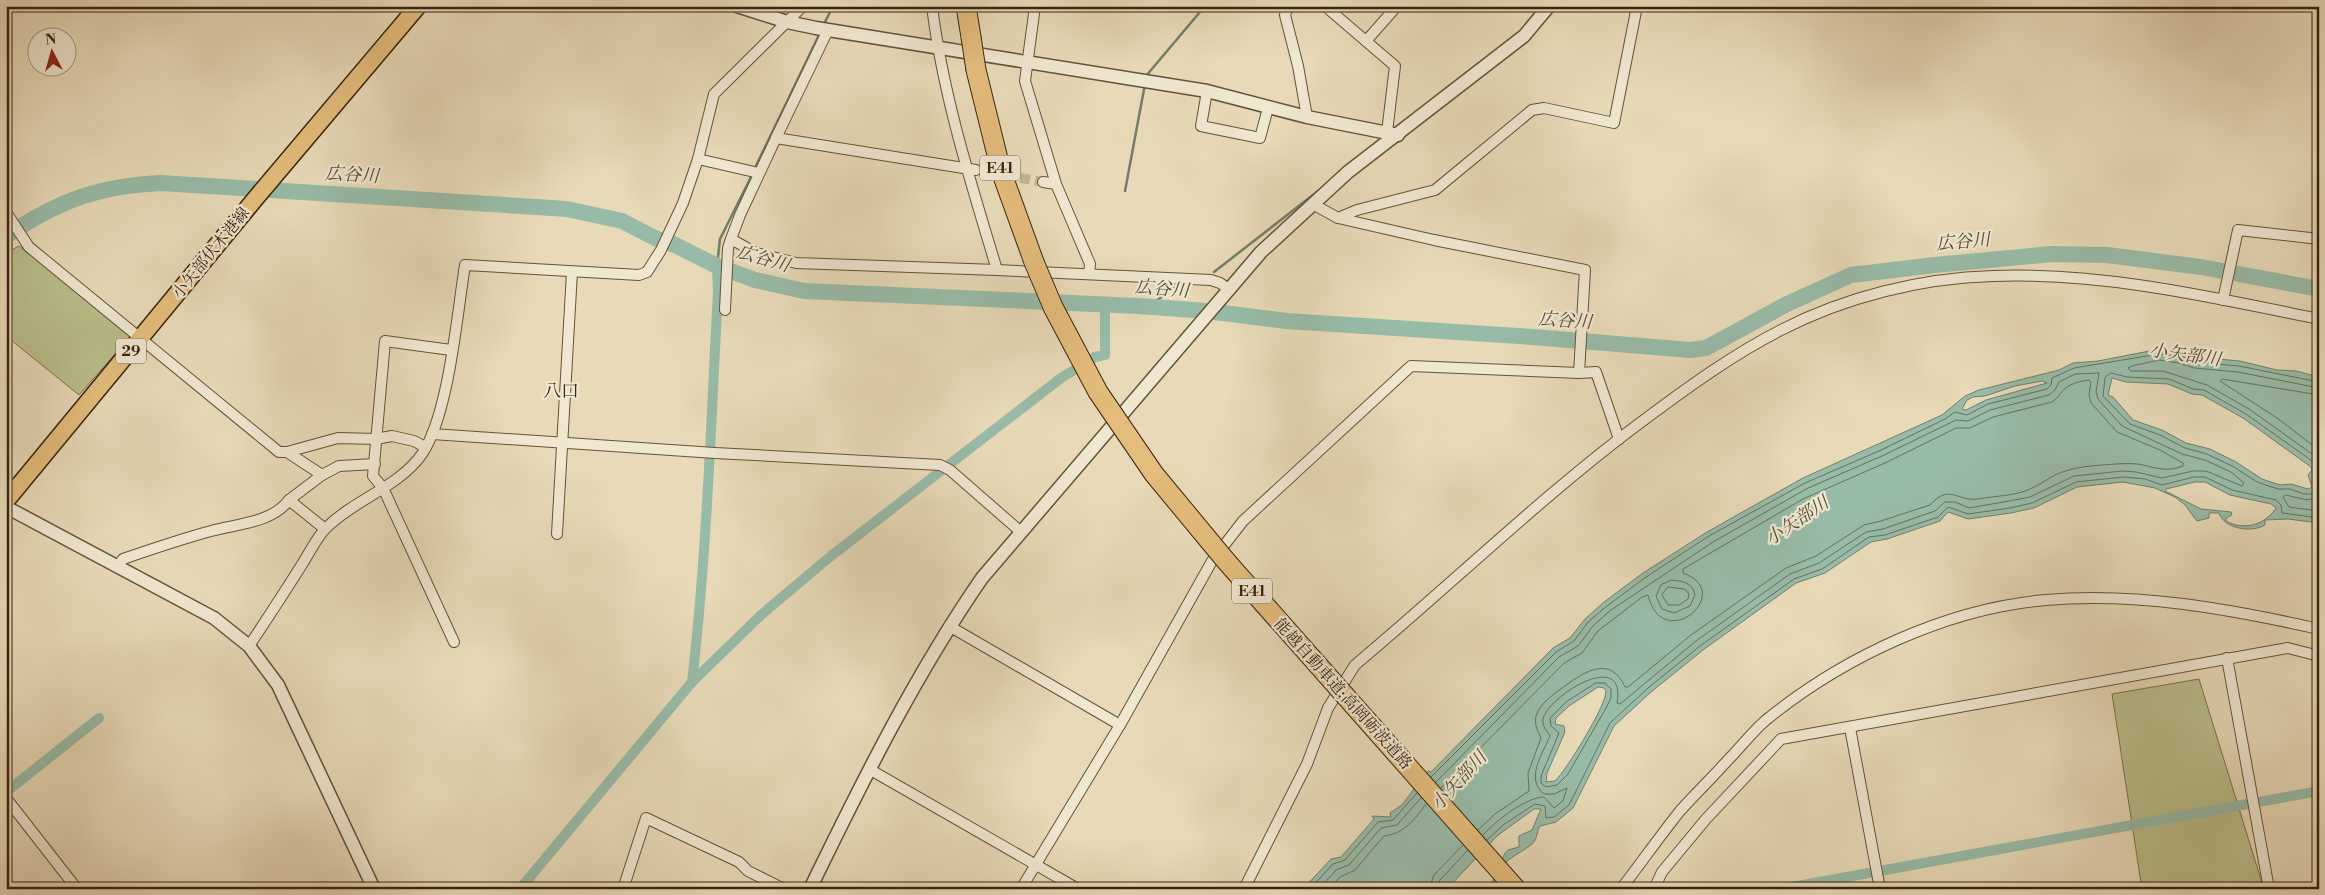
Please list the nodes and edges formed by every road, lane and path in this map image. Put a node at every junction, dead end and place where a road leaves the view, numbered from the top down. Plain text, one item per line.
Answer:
1 (418, 6) edge
2 (737, 6) edge
3 (803, 6) edge
4 (932, 6) edge
5 (966, 6) edge
6 (1035, 6) edge
7 (1292, 6) edge
8 (1325, 6) edge
9 (1396, 6) edge
10 (1549, 6) edge
11 (1637, 6) edge
12 (787, 22) junction
13 (822, 29) junction
14 (1366, 41) junction
15 (937, 47) junction
16 (1027, 61) junction
17 (1207, 91) junction
18 (1268, 108) junction
19 (1307, 117) junction
20 (1392, 134) junction
21 (776, 138) junction
22 (698, 159) junction
23 (971, 168) junction
24 (759, 173) junction
25 (1043, 182) tunnel mouth
26 (1056, 184) junction
27 (1314, 203) junction
28 (6, 212) edge
29 (1338, 218) junction
30 (731, 239) junction
31 (2319, 239) edge
32 (997, 270) junction
33 (572, 272) junction
34 (1089, 274) junction
35 (1226, 293) junction
36 (2223, 300) junction
37 (725, 310) dead end
38 (2319, 319) edge
39 (140, 340) junction
40 (451, 350) junction
41 (1579, 373) junction
42 (432, 434) junction
43 (1619, 438) junction
44 (376, 439) junction
45 (563, 442) junction
46 (426, 447) junction
47 (287, 452) junction
48 (375, 464) junction
49 (322, 475) junction
50 (383, 488) junction
51 (289, 500) junction
52 (6, 501) edge
53 (6, 507) edge
54 (325, 529) junction
55 (1021, 532) junction
56 (557, 534) dead end
57 (117, 567) junction
58 (949, 626) junction
59 (2319, 629) edge
60 (454, 642) dead end
61 (249, 646) junction
62 (2319, 656) edge
63 (2227, 658) junction
64 (1120, 725) junction
65 (1850, 728) junction
66 (869, 769) junction
67 (6, 798) edge
68 (1036, 864) junction
69 (77, 889) edge
70 (374, 889) edge
71 (622, 889) edge
72 (784, 889) edge
73 (810, 889) edge
74 (1022, 889) edge
75 (1078, 889) edge
76 (1244, 889) edge
77 (1516, 889) edge
78 (1621, 889) edge
79 (1654, 889) edge
80 (1880, 889) edge
81 (2270, 889) edge

1 - 39 main road, 小矢部伏木港線 / 29
2 - 12 street
3 - 12 street
4 - 15 street
5 - 77 highway, 能越自動車道;高岡砺波道路 / E41, bridge
6 - 16 street
7 - 19 street
8 - 14 street
9 - 14 street
10 - 20 street
11 - 29 street
12 - 13 street
12 - 22 street
13 - 15 street
13 - 21 street
14 - 20 street
15 - 16 street
15 - 23 street
16 - 17 street
16 - 26 street
17 - 18 street
17 - 18 street
18 - 19 street
19 - 20 street
20 - 27 street
21 - 23 street
21 - 24 street
22 - 24 street
22 - 33 street
23 - 32 street
24 - 30 street
25 - 26 street
26 - 34 street
27 - 29 street
27 - 35 street
28 - 39 street
29 - 41 street
30 - 32 street
30 - 37 street
31 - 36 street
32 - 34 street
33 - 40 street
33 - 45 street
34 - 35 street
35 - 55 street
36 - 38 street
36 - 43 street
39 - 47 street
39 - 52 main road, 小矢部伏木港線 / 29
40 - 42 street
40 - 44 street
41 - 43 street
41 - 64 street
42 - 45 street
42 - 46 street
43 - 76 street
44 - 46 street
44 - 47 street
44 - 48 street
45 - 55 street
45 - 56 street
46 - 50 street
47 - 49 street
48 - 49 street
48 - 50 street
49 - 51 street
50 - 54 street
50 - 60 street
51 - 54 street
51 - 57 street
53 - 57 street
54 - 61 street
55 - 58 street
57 - 61 street
58 - 64 street
58 - 66 street
59 - 78 street
61 - 70 street
62 - 63 street
63 - 65 street
63 - 81 street
64 - 68 street
65 - 79 street
65 - 80 street
66 - 68 street
66 - 73 street
67 - 69 street
68 - 74 street
68 - 75 street
71 - 72 street

